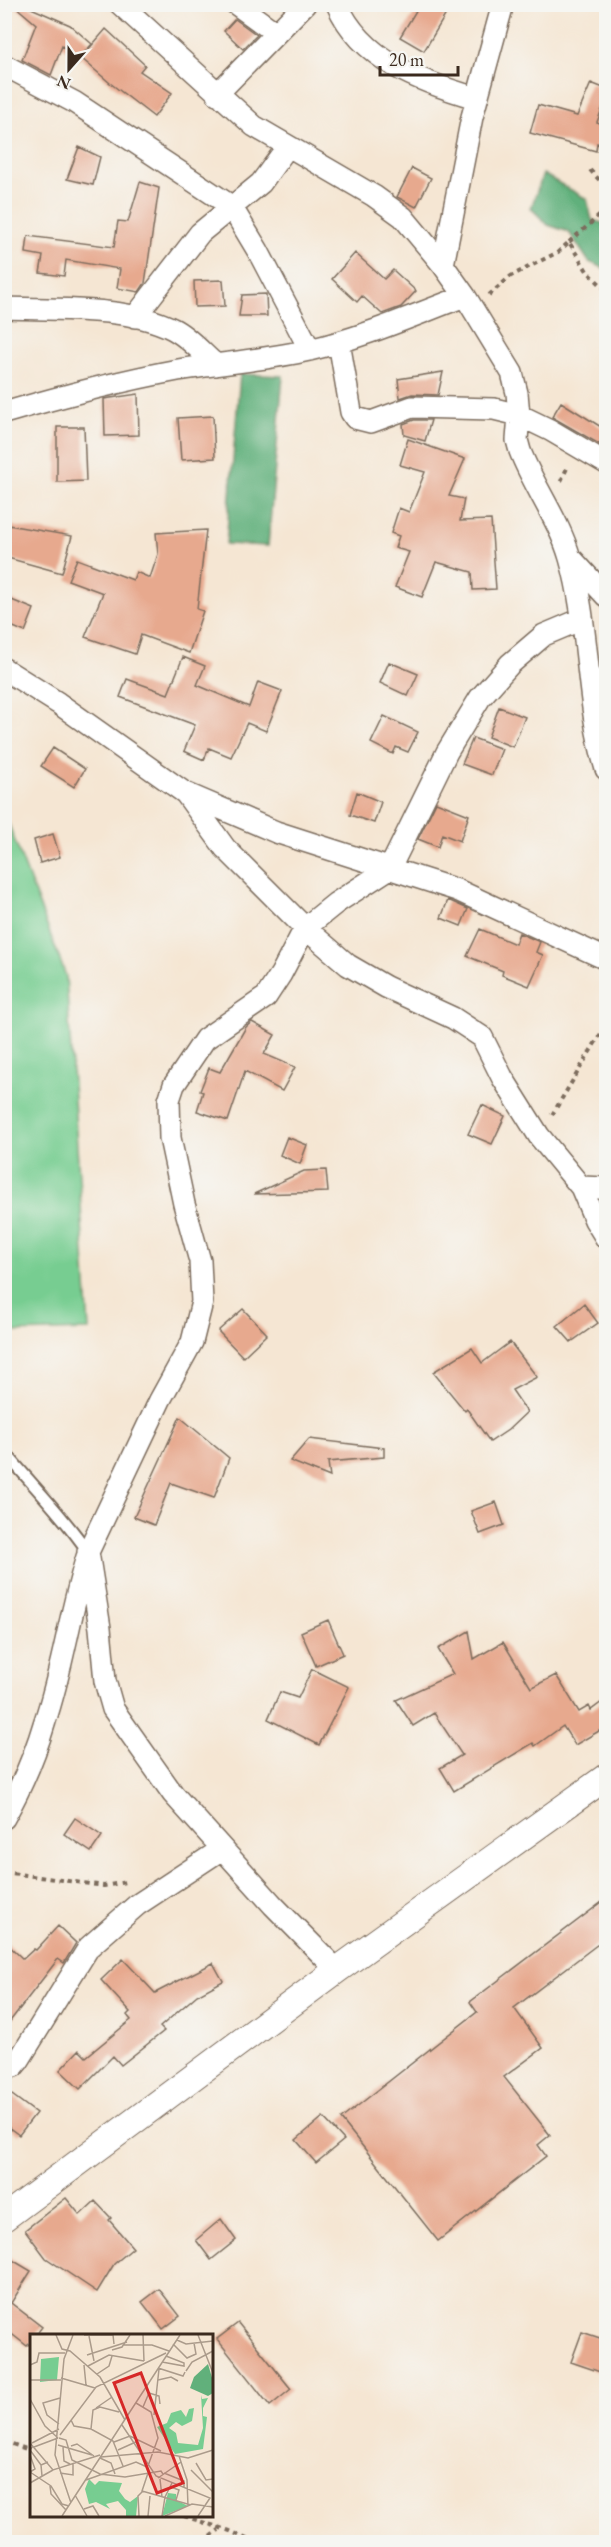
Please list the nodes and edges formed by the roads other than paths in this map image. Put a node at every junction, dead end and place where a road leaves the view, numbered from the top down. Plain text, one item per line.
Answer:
1 (120, 4) edge
2 (236, 4) edge
3 (305, 4) edge
4 (336, 4) edge
5 (503, 4) edge
6 (276, 33) junction
7 (4, 65) edge
8 (217, 94) junction
9 (476, 98) junction
10 (288, 146) junction
11 (231, 206) junction
12 (443, 265) junction
13 (469, 302) junction
14 (4, 308) edge
15 (135, 317) junction
16 (339, 342) junction
17 (310, 350) junction
18 (216, 365) junction
19 (4, 413) edge
20 (519, 416) junction
21 (606, 463) edge
22 (570, 557) junction
23 (606, 596) edge
24 (582, 619) junction
25 (4, 669) edge
26 (606, 769) edge
27 (185, 793) junction
28 (390, 868) junction
29 (305, 928) junction
30 (606, 959) edge
31 (581, 1187) junction
32 (606, 1188) edge
33 (606, 1238) edge
34 (4, 1451) edge
35 (88, 1552) junction
36 (606, 1777) edge
37 (4, 1818) edge
38 (222, 1849) junction
39 (337, 1970) junction
40 (4, 2069) edge
41 (4, 2218) edge

1 - 8 street
2 - 6 street
3 - 6 street
4 - 9 street
5 - 9 street
6 - 8 street
7 - 11 street
8 - 10 street
9 - 12 street
10 - 11 street
10 - 12 street
11 - 15 street
11 - 17 street
12 - 13 street
13 - 16 street
13 - 20 street
14 - 15 street
15 - 18 street
16 - 17 street
16 - 20 street
17 - 18 street
18 - 19 street
20 - 21 street
20 - 22 street
22 - 23 street
22 - 24 street
24 - 26 street
24 - 28 street
25 - 27 street
27 - 28 street
27 - 29 street
28 - 29 street
28 - 30 street
29 - 31 street
29 - 35 street
31 - 32 street
31 - 33 street
34 - 35 lane
35 - 37 street
35 - 38 street
36 - 39 street
38 - 39 street
38 - 40 street
39 - 41 street

